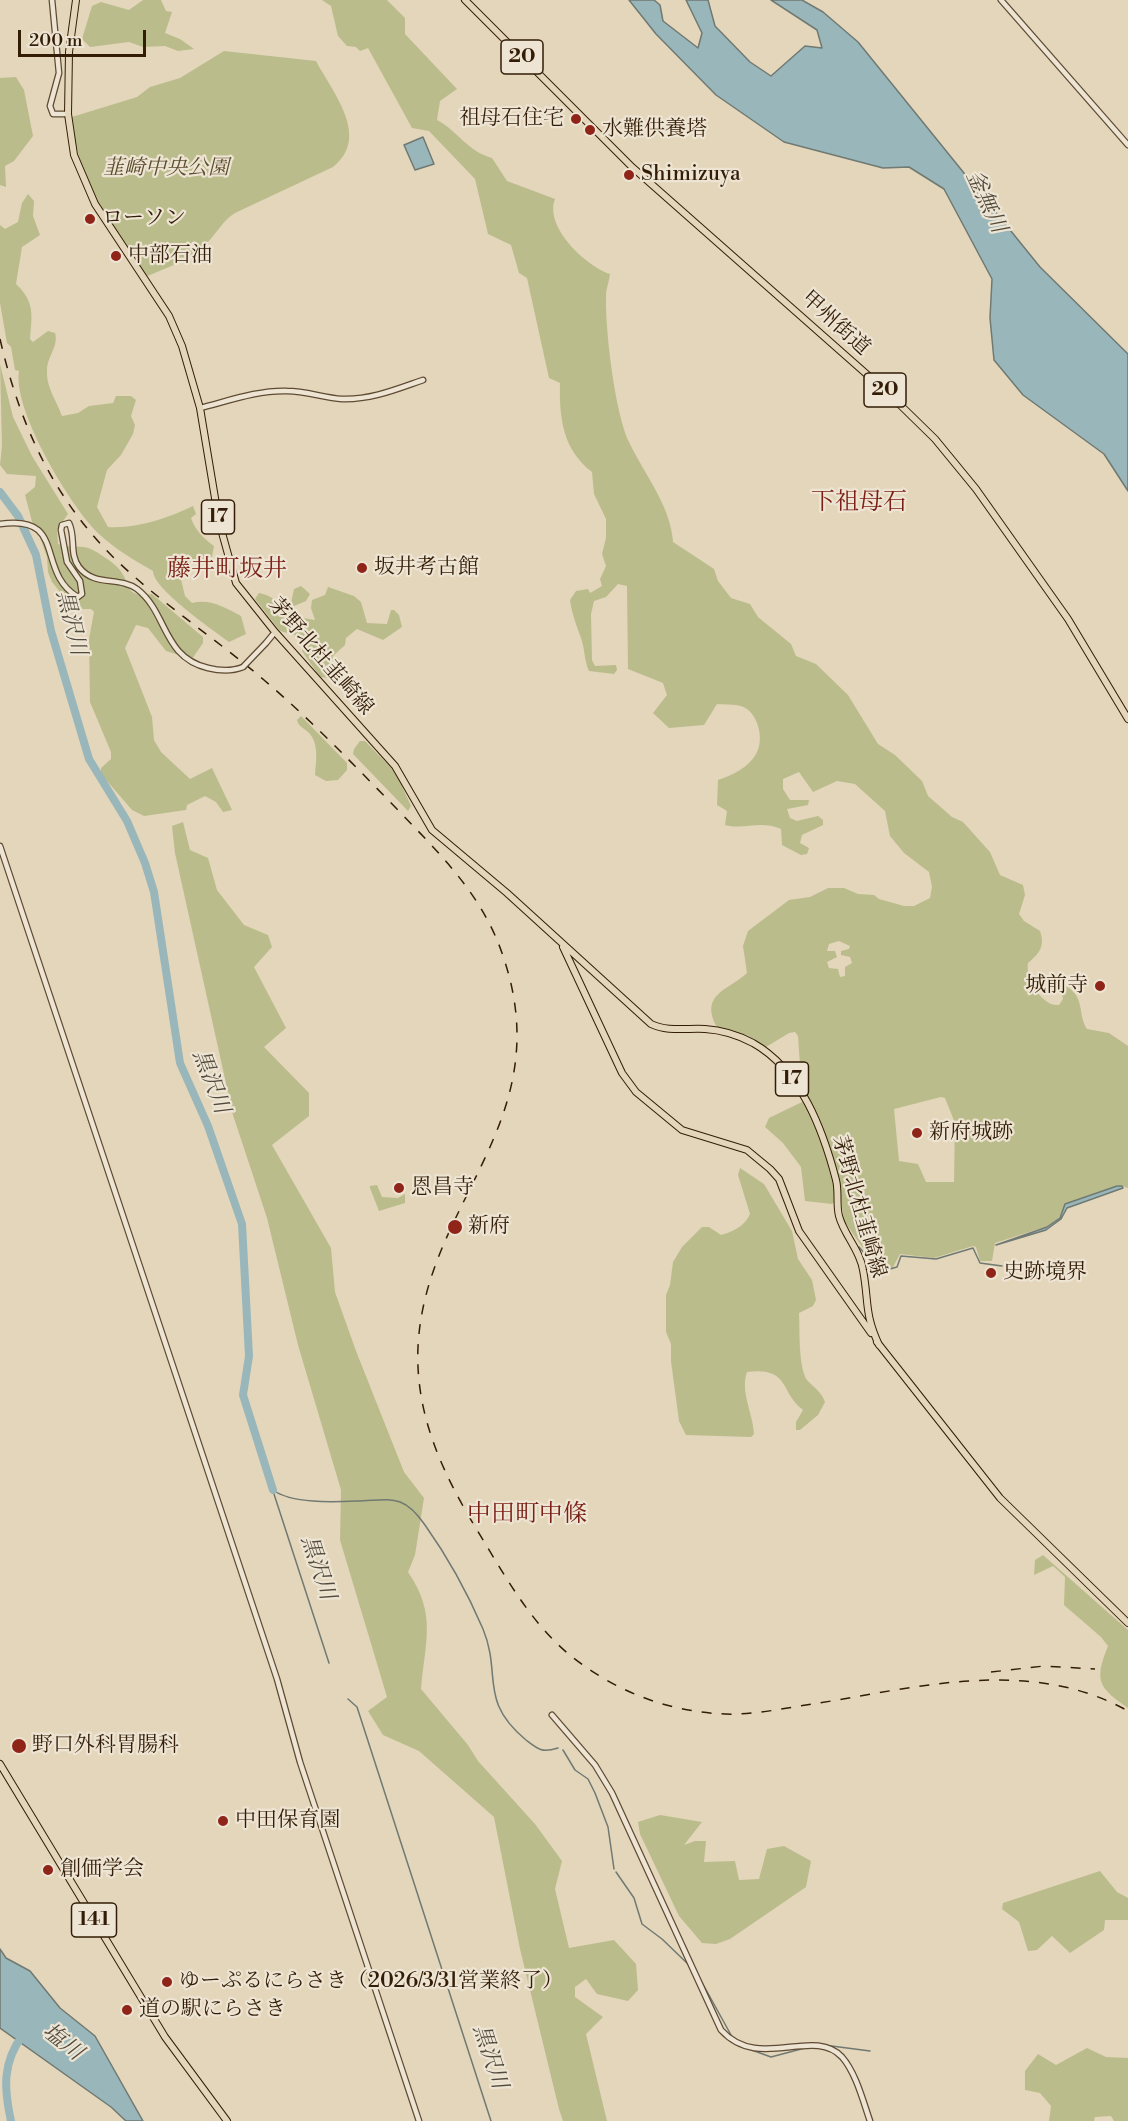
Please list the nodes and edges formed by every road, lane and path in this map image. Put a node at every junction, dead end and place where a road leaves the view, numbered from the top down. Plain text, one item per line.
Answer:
1 (52, 0) edge
2 (76, 0) edge
3 (465, 0) edge
4 (1001, 0) edge
5 (68, 114) junction
6 (1128, 145) edge
7 (423, 380) dead end
8 (200, 408) junction
9 (0, 524) edge
10 (275, 632) junction
11 (1128, 719) edge
12 (0, 846) edge
13 (558, 939) junction
14 (879, 1345) junction
15 (1128, 1623) edge
16 (552, 1715) dead end
17 (0, 1764) edge
18 (227, 2121) edge
19 (418, 2121) edge
20 (870, 2121) edge

1 - 5 street
2 - 5 main road, 茅野北杜韮崎線 / 17
3 - 11 main road, 甲州街道 / 20
4 - 6 street
5 - 8 main road, 茅野北杜韮崎線 / 17
7 - 8 street
8 - 10 main road, 茅野北杜韮崎線 / 17
9 - 10 street, bridge
10 - 13 main road, 茅野北杜韮崎線 / 17
12 - 19 street
13 - 14 main road, 茅野北杜韮崎線 / 17
13 - 14 main road, 茅野北杜韮崎線 / 17
14 - 15 main road, 茅野北杜韮崎線 / 17
16 - 20 street
17 - 18 main road, 141

